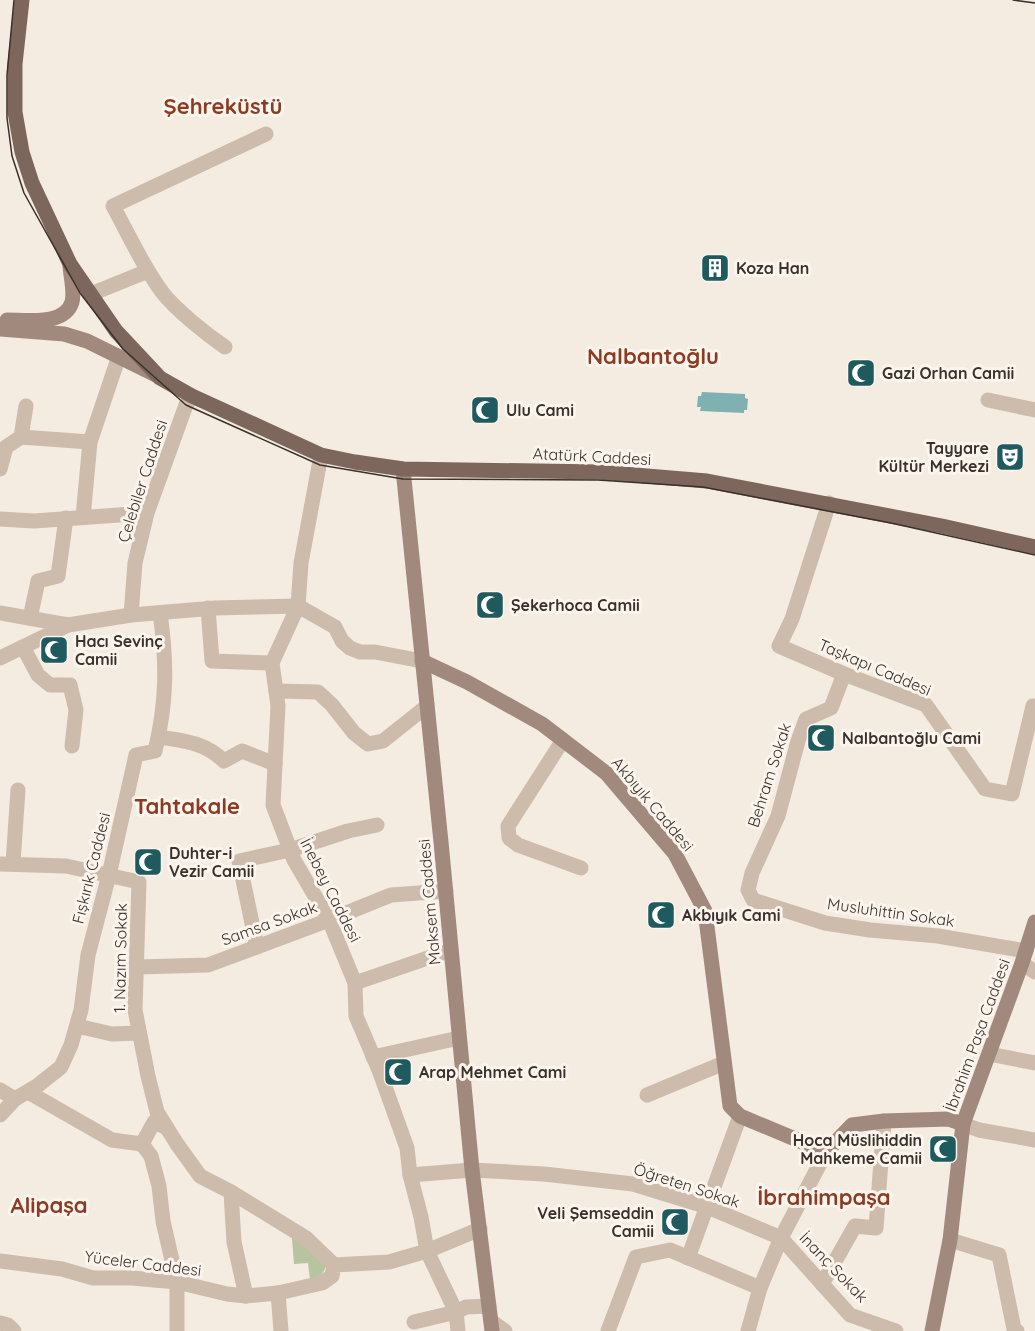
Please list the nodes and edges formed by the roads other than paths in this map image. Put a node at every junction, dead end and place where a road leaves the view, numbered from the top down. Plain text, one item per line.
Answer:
1 (22, 0) edge
2 (266, 134) dead end
3 (70, 264) junction
4 (148, 271) junction
5 (91, 294) junction
6 (0, 320) edge
7 (0, 329) edge
8 (225, 347) dead end
9 (119, 356) junction
10 (160, 378) junction
11 (192, 396) junction
12 (988, 400) dead end
13 (26, 406) dead end
14 (1035, 410) edge
15 (21, 437) junction
16 (90, 442) junction
17 (321, 455) junction
18 (0, 469) edge
19 (403, 469) junction
20 (829, 504) junction
21 (147, 513) junction
22 (83, 517) junction
23 (66, 518) junction
24 (0, 519) edge
25 (1035, 547) edge
26 (298, 606) junction
27 (208, 608) junction
28 (0, 613) edge
29 (160, 613) junction
30 (131, 615) junction
31 (30, 618) junction
32 (68, 625) junction
33 (23, 647) junction
34 (0, 658) edge
35 (422, 661) junction
36 (272, 663) junction
37 (844, 674) junction
38 (276, 691) junction
39 (427, 706) junction
40 (1035, 706) edge
41 (159, 737) junction
42 (563, 740) junction
43 (72, 746) dead end
44 (275, 764) junction
45 (18, 790) dead end
46 (377, 825) dead end
47 (290, 850) junction
48 (6, 864) edge
49 (581, 867) dead end
50 (110, 876) junction
51 (446, 891) junction
52 (753, 900) joint
53 (329, 920) junction
54 (1035, 921) edge
55 (257, 947) junction
56 (451, 950) junction
57 (1028, 962) edge
58 (137, 967) junction
59 (355, 983) junction
60 (77, 1026) junction
61 (140, 1033) junction
62 (459, 1038) junction
63 (989, 1054) junction
64 (373, 1057) junction
65 (724, 1063) junction
66 (1035, 1063) edge
67 (0, 1090) edge
68 (647, 1095) dead end
69 (22, 1096) junction
70 (0, 1115) edge
71 (740, 1116) junction
72 (884, 1121) junction
73 (963, 1124) junction
74 (167, 1128) junction
75 (1035, 1140) edge
76 (142, 1144) junction
77 (826, 1152) junction
78 (472, 1170) junction
79 (410, 1175) junction
80 (231, 1192) junction
81 (708, 1208) junction
82 (480, 1229) junction
83 (781, 1238) junction
84 (950, 1239) junction
85 (426, 1251) junction
86 (688, 1258) junction
87 (0, 1261) edge
88 (334, 1264) junction
89 (177, 1282) junction
90 (822, 1284) junction
91 (760, 1288) junction
92 (278, 1293) junction
93 (246, 1296) junction
94 (456, 1312) junction
95 (491, 1319) edge
96 (414, 1322) dead end
97 (0, 1323) edge
98 (14, 1331) edge
99 (177, 1331) edge
100 (281, 1331) edge
101 (459, 1331) edge
102 (505, 1331) edge
103 (608, 1331) edge
104 (748, 1331) edge
105 (896, 1331) edge
106 (932, 1331) edge
107 (1017, 1331) edge

1 - 3 main road, Atatürk Caddesi
2 - 4 street
3 - 5 main road, Atatürk Caddesi
3 - 6 street
4 - 5 street
4 - 8 street
5 - 10 main road, Atatürk Caddesi
7 - 9 street
9 - 10 street
9 - 16 street
10 - 11 main road, Atatürk Caddesi
11 - 17 main road, Atatürk Caddesi
11 - 21 street, Çelebiler Caddesi
12 - 14 street
13 - 15 street
15 - 16 street
15 - 18 street
16 - 22 street
17 - 19 main road, Atatürk Caddesi
17 - 26 street
19 - 20 main road, Atatürk Caddesi
19 - 35 street, Maksem Caddesi
20 - 25 main road, Atatürk Caddesi
20 - 37 street, Taşkapı Caddesi
21 - 22 street
21 - 30 street, Çelebiler Caddesi
22 - 23 street
23 - 24 street
23 - 31 street
26 - 27 street
26 - 35 street
26 - 36 street
27 - 29 street
27 - 36 street
28 - 31 street
29 - 30 street
29 - 41 street
30 - 32 street
31 - 32 street
32 - 33 street
33 - 34 street
33 - 43 street
35 - 39 street, Maksem Caddesi
35 - 42 street, Akbıyık Caddesi
36 - 38 street, İnebey Caddesi
37 - 40 street, Taşkapı Caddesi
37 - 52 street, Behram Sokak
38 - 39 street
38 - 44 street, İnebey Caddesi
39 - 51 street, Maksem Caddesi
41 - 44 street
41 - 50 street, Fışkırık Caddesi
42 - 49 street
42 - 65 street, Akbıyık Caddesi
44 - 47 street, İnebey Caddesi
45 - 48 street
46 - 47 street
47 - 53 street, İnebey Caddesi
47 - 55 street
48 - 50 street
50 - 58 street, 1. Nazım Sokak
50 - 60 street, Fışkırık Caddesi
51 - 53 street, Samsa Sokak
51 - 56 street, Maksem Caddesi
52 - 57 street, Musluhittin Sokak
53 - 55 street, Samsa Sokak
53 - 59 street, İnebey Caddesi
54 - 57 street, İbrahim Paşa Caddesi
55 - 58 street, Samsa Sokak
56 - 59 street
56 - 62 street, Maksem Caddesi
57 - 63 street, İbrahim Paşa Caddesi
58 - 61 street, 1. Nazım Sokak
59 - 64 street, İnebey Caddesi
60 - 61 street
60 - 69 street, Fışkırık Caddesi
61 - 74 street, 1. Nazım Sokak
62 - 64 street
62 - 78 street, Maksem Caddesi
63 - 66 street
63 - 73 street, İbrahim Paşa Caddesi
64 - 79 street, İnebey Caddesi
65 - 68 street
65 - 71 street, Akbıyık Caddesi
67 - 69 street
69 - 70 street, Fışkırık Caddesi
69 - 76 street
71 - 77 street
71 - 81 street
72 - 73 street
72 - 77 street
72 - 90 street
73 - 75 street
73 - 84 street, İbrahim Paşa Caddesi
74 - 76 street
74 - 80 street, 1. Nazım Sokak
76 - 89 street
77 - 83 street
78 - 79 street, Öğreten Sokak
78 - 81 street, Öğreten Sokak
78 - 82 street, Maksem Caddesi
79 - 85 street, İnebey Caddesi
80 - 88 street, 1. Nazım Sokak
80 - 93 street
81 - 83 street, Öğreten Sokak
81 - 86 street
82 - 85 street
82 - 95 street, Maksem Caddesi
83 - 90 street, İnanç Sokak
83 - 91 street
84 - 106 street, İbrahim Paşa Caddesi
84 - 107 street
85 - 88 street
85 - 94 street, İnebey Caddesi
86 - 91 street
86 - 103 street
87 - 89 street, Yüceler Caddesi
88 - 92 street, Yüceler Caddesi
89 - 93 street, Yüceler Caddesi
89 - 99 street
90 - 105 street, İnanç Sokak
91 - 104 street
92 - 93 street, Yüceler Caddesi
92 - 100 street
94 - 95 street
94 - 96 street
94 - 101 street, İnebey Caddesi
95 - 102 street
97 - 98 street

